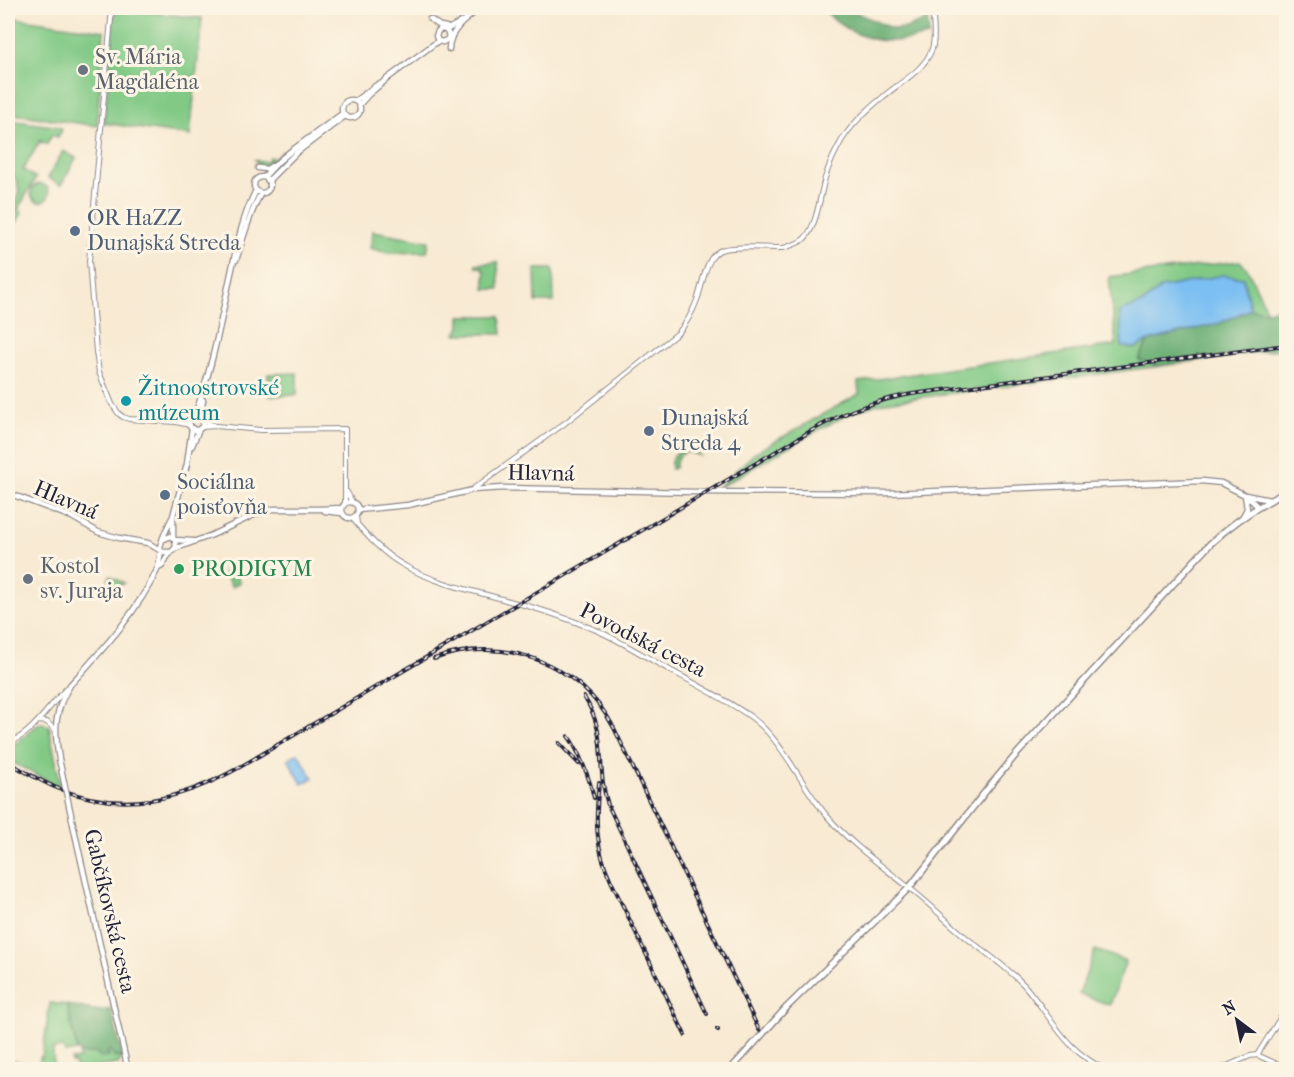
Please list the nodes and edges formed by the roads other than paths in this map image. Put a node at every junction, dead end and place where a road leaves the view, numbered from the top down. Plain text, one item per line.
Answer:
1 (112, 8) edge
2 (481, 8) edge
3 (932, 8) edge
4 (430, 19) dead end
5 (465, 20) junction
6 (447, 32) junction
7 (437, 38) junction
8 (449, 49) dead end
9 (357, 103) junction
10 (344, 115) junction
11 (279, 161) junction
12 (258, 168) dead end
13 (266, 179) junction
14 (259, 191) junction
15 (204, 391) junction
16 (192, 423) junction
17 (201, 423) junction
18 (189, 454) junction
19 (346, 489) junction
20 (472, 490) junction
21 (1287, 492) edge
22 (8, 493) edge
23 (1245, 495) junction
24 (1270, 500) junction
25 (352, 502) junction
26 (1258, 507) junction
27 (343, 508) junction
28 (358, 510) junction
29 (173, 516) junction
30 (1244, 516) junction
31 (354, 517) junction
32 (174, 538) junction
33 (163, 540) junction
34 (193, 541) junction
35 (148, 543) junction
36 (161, 550) junction
37 (172, 550) junction
38 (158, 568) junction
39 (70, 686) junction
40 (43, 715) junction
41 (57, 717) junction
42 (38, 721) junction
43 (55, 730) junction
44 (8, 742) edge
45 (909, 888) junction
46 (1287, 1009) edge
47 (1257, 1055) junction
48 (1287, 1068) edge
49 (128, 1070) edge
50 (730, 1070) edge
51 (1107, 1070) edge
52 (1218, 1070) edge

1 - 16 street
2 - 5 main road
3 - 20 street
4 - 5 main road
5 - 6 main road
5 - 8 main road
6 - 7 main road
6 - 7 main road
7 - 9 main road
9 - 10 main road
9 - 10 main road
10 - 11 main road
10 - 13 main road
11 - 12 main road
11 - 13 main road
13 - 14 main road
13 - 14 main road
14 - 15 main road
15 - 16 main road
15 - 17 main road
16 - 17 main road
16 - 17 main road
16 - 18 main road
17 - 18 main road
17 - 19 street
18 - 29 main road
19 - 25 street
19 - 27 street
20 - 23 main road, Hlavná
20 - 28 main road, Hlavná
21 - 24 main road
22 - 35 main road, Hlavná
23 - 24 main road
23 - 26 main road
23 - 30 main road
24 - 26 main road
25 - 27 main road
25 - 28 main road
26 - 30 main road
27 - 31 main road
27 - 34 main road
28 - 31 main road
29 - 32 main road
29 - 33 main road
30 - 45 main road
31 - 45 street, Povodská cesta
32 - 33 main road
32 - 34 main road
32 - 37 main road
33 - 35 main road
33 - 36 main road
34 - 37 main road
35 - 36 main road
36 - 37 main road
36 - 38 main road
37 - 38 main road
38 - 39 main road, Gabčíkovská cesta
39 - 40 street
39 - 41 main road, Gabčíkovská cesta
40 - 41 street
40 - 42 street
41 - 43 main road, Gabčíkovská cesta
42 - 43 street
42 - 44 street
43 - 49 main road, Gabčíkovská cesta, bridge
45 - 50 main road
45 - 51 street, Povodská cesta
46 - 47 street
47 - 48 street
47 - 52 street

